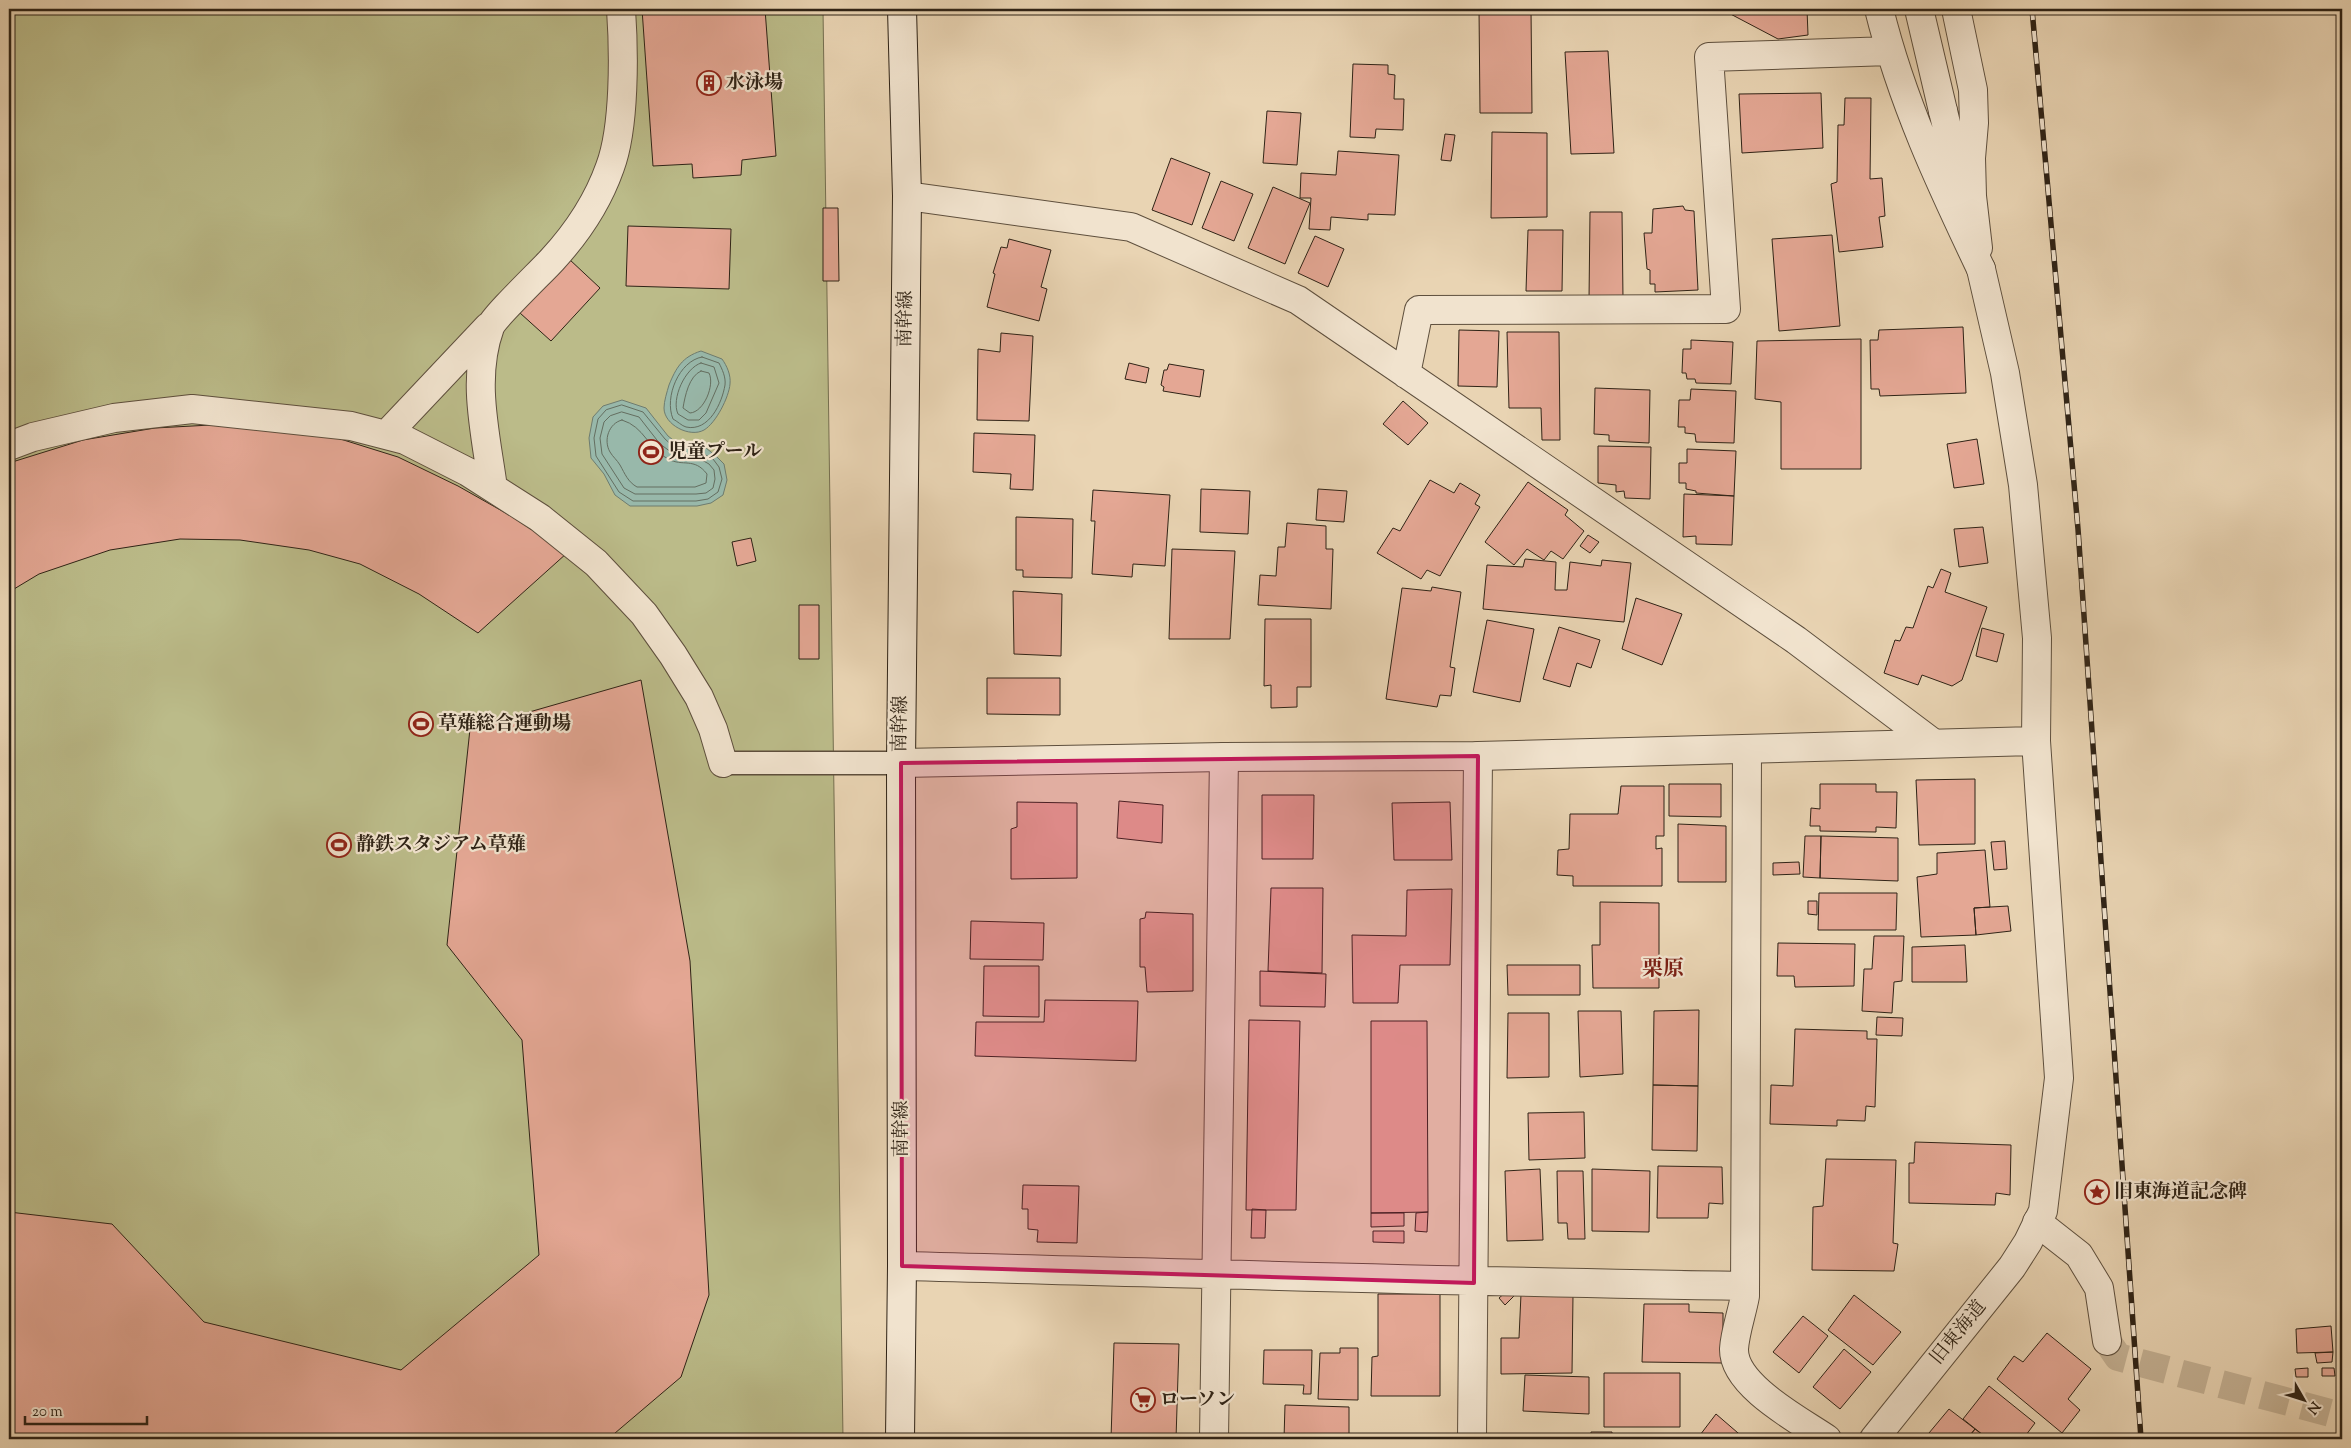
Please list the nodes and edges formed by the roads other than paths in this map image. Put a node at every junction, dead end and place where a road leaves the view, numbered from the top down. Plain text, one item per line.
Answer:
1 (621, 9) edge
2 (902, 9) edge
3 (1879, 9) edge
4 (1919, 9) edge
5 (1956, 9) edge
6 (1890, 51) junction
7 (908, 196) junction
8 (1981, 269) junction
9 (491, 324) junction
10 (1406, 374) junction
11 (386, 434) junction
12 (9, 446) edge
13 (493, 488) junction
14 (2036, 741) junction
15 (1932, 743) junction
16 (1747, 750) junction
17 (1478, 756) junction
18 (1224, 757) junction
19 (723, 763) joint
20 (901, 763) junction
21 (2037, 1222) junction
22 (902, 1266) junction
23 (1218, 1273) junction
24 (1474, 1282) junction
25 (1745, 1286) junction
26 (2107, 1341) tunnel mouth
27 (900, 1439) edge
28 (1214, 1439) edge
29 (1472, 1439) edge
30 (1828, 1439) edge
31 (1874, 1439) edge

1 - 9 street
2 - 7 street, 南幹線
3 - 6 street
4 - 8 street
5 - 8 street
6 - 8 street
6 - 10 street
7 - 10 street
7 - 20 street, 南幹線
8 - 14 street, 旧東海道
9 - 11 street
9 - 13 street
10 - 15 street
11 - 12 street
11 - 13 street
13 - 19 street
14 - 15 street
14 - 21 street, 旧東海道
15 - 16 street
16 - 17 street
16 - 25 street
17 - 18 street
17 - 24 street
18 - 20 street
18 - 23 street
19 - 20 lane
20 - 22 street, 南幹線
21 - 26 street
21 - 31 street, 旧東海道
22 - 23 street
22 - 27 street, 南幹線
23 - 24 street
23 - 28 street
24 - 25 street
24 - 29 street
25 - 30 street

